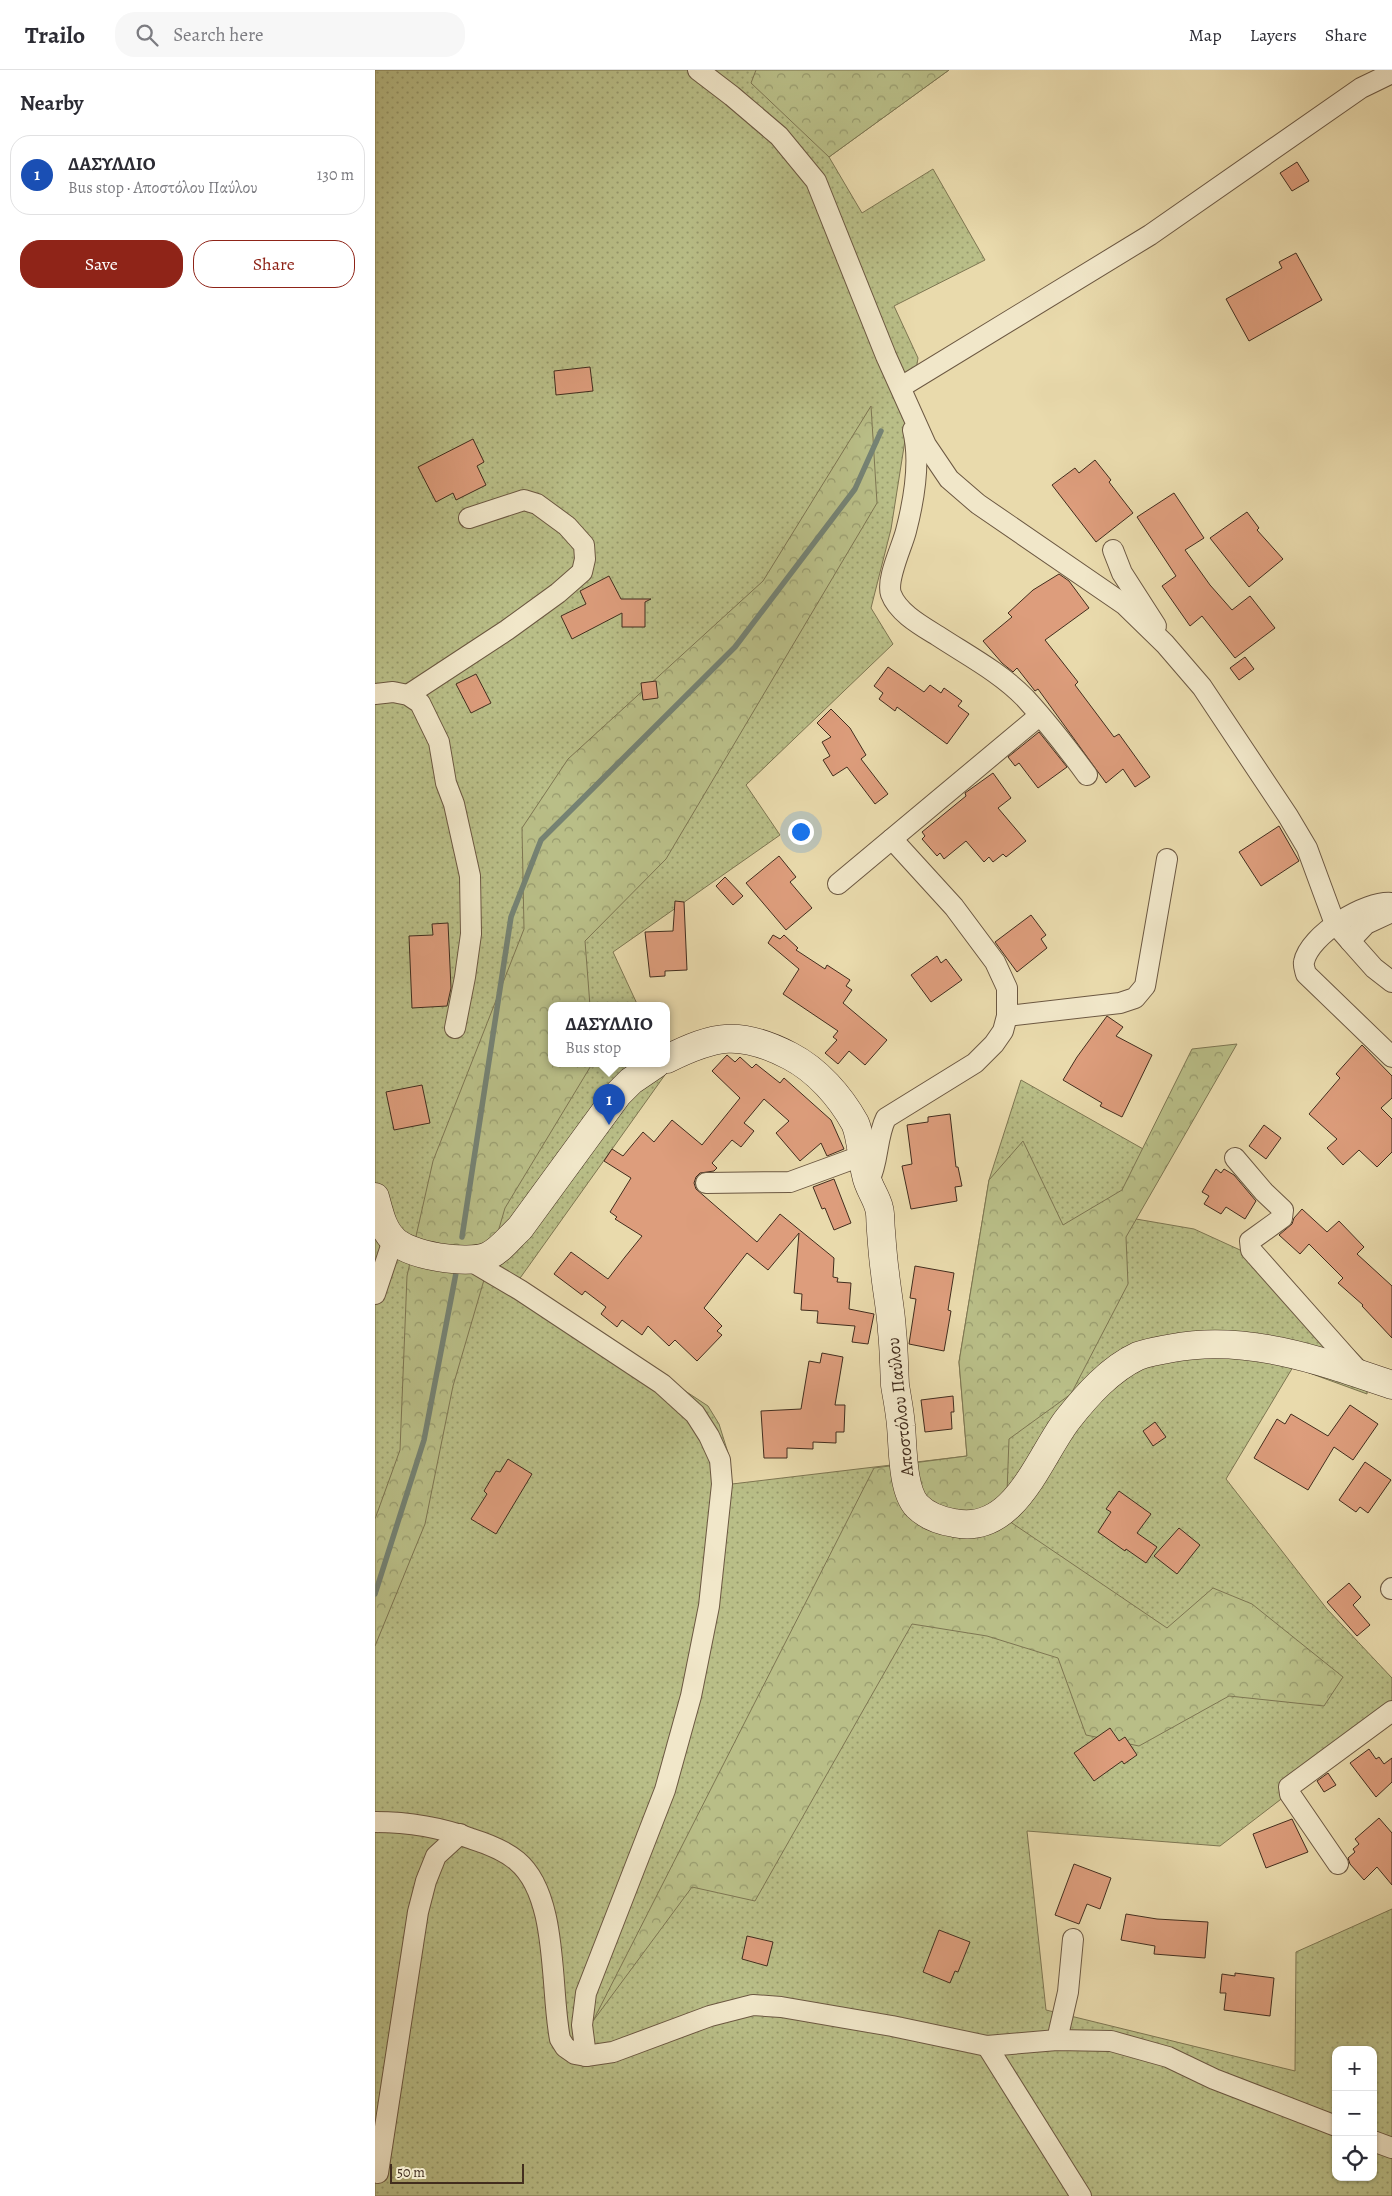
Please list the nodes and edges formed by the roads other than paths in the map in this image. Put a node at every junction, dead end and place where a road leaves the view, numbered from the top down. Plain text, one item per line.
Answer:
1 (698, 70) edge
2 (1392, 73) edge
3 (905, 396) junction
4 (469, 518) dead end
5 (1113, 550) dead end
6 (1165, 644) junction
7 (375, 694) edge
8 (408, 694) junction
9 (1039, 716) junction
10 (1087, 775) dead end
11 (892, 839) junction
12 (1167, 859) dead end
13 (838, 884) dead end
14 (1392, 902) edge
15 (1392, 912) edge
16 (1335, 924) junction
17 (1350, 941) junction
18 (1392, 982) edge
19 (1007, 1016) junction
20 (455, 1028) dead end
21 (1392, 1057) edge
22 (670, 1058) edge
23 (652, 1067) edge
24 (861, 1156) junction
25 (1235, 1158) dead end
26 (706, 1183) dead end
27 (868, 1185) junction
28 (375, 1197) edge
29 (393, 1240) junction
30 (469, 1260) junction
31 (375, 1294) edge
32 (1362, 1375) junction
33 (1392, 1385) edge
34 (1392, 1711) edge
35 (375, 1822) edge
36 (460, 1834) junction
37 (1339, 1864) dead end
38 (1073, 1939) dead end
39 (1057, 2040) junction
40 (987, 2046) junction
41 (585, 2056) junction
42 (1332, 2124) edge
43 (1377, 2142) edge
44 (1392, 2148) edge
45 (378, 2173) dead end
46 (1081, 2196) edge

1 - 3 street
2 - 3 street
3 - 6 street
3 - 9 street
4 - 8 street
5 - 6 street
6 - 16 street
7 - 8 street
8 - 20 street
9 - 10 street
9 - 11 street
11 - 13 street
11 - 19 street
12 - 19 street
14 - 16 street
15 - 17 street
16 - 17 street
16 - 21 street
17 - 18 street
19 - 27 street
22 - 24 street, Αποστόλου Παύλου
23 - 30 street
24 - 26 street
24 - 27 street, Αποστόλου Παύλου
25 - 32 street
27 - 32 street, Αποστόλου Παύλου
28 - 29 street
29 - 30 street
29 - 31 street
30 - 41 street
32 - 33 street, Αποστόλου Παύλου
34 - 37 street
35 - 36 street
36 - 41 street
36 - 45 street
38 - 39 street
39 - 40 street
39 - 42 street
40 - 41 street
40 - 46 street
43 - 44 street

